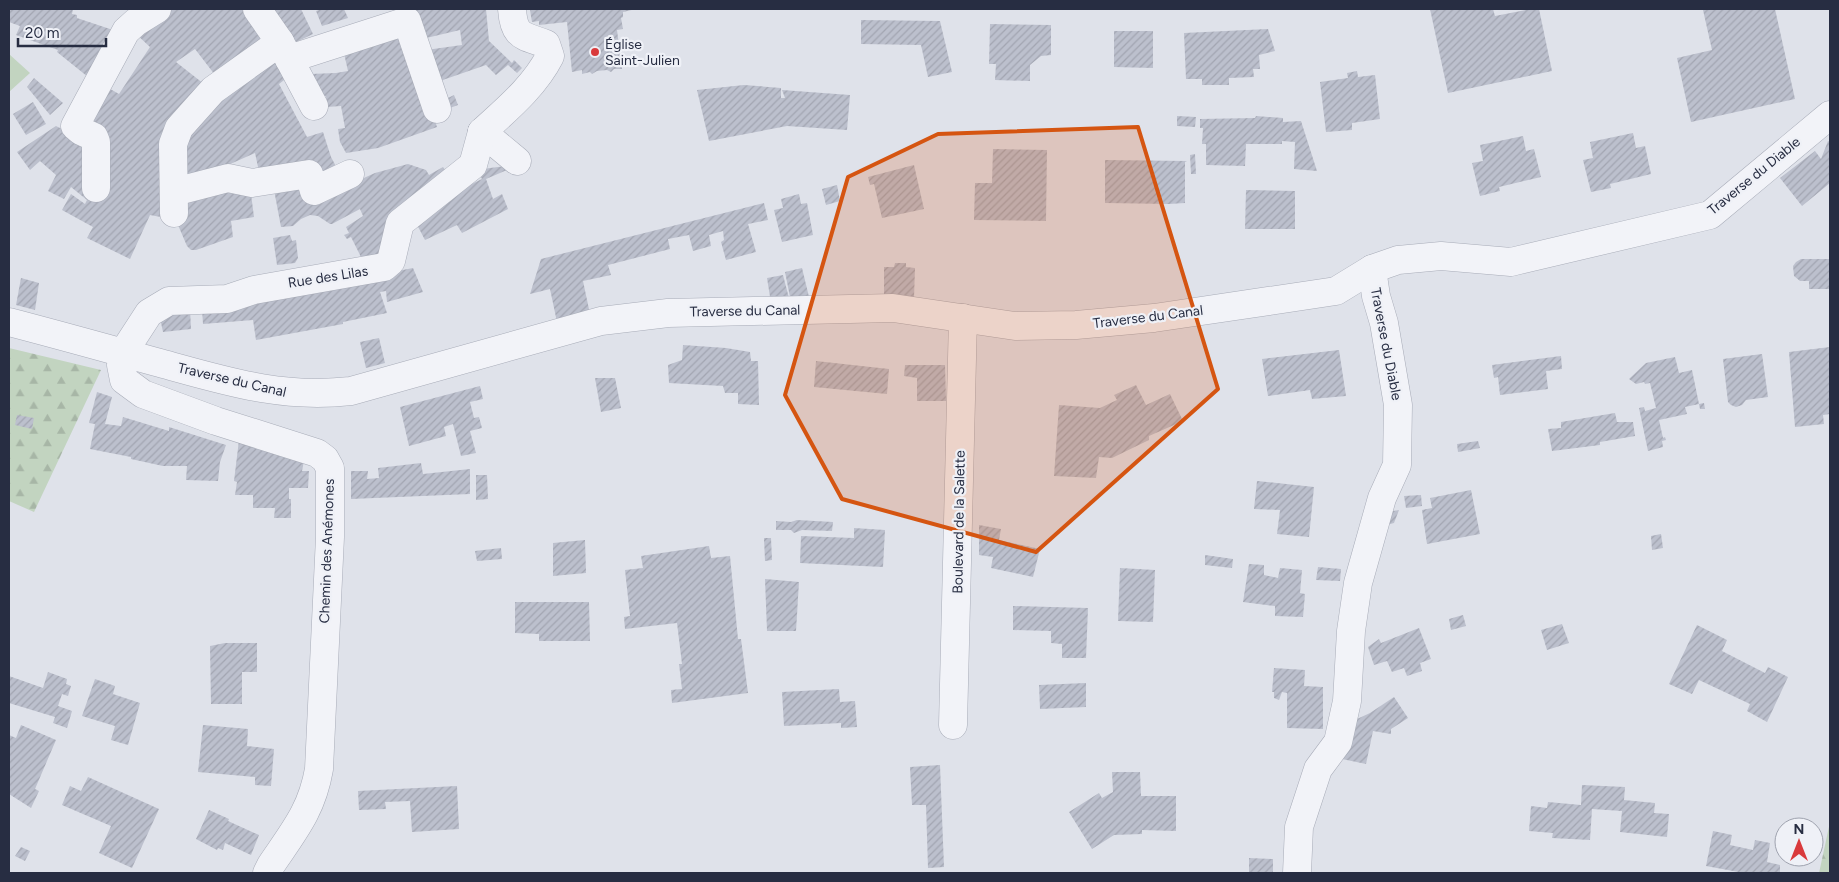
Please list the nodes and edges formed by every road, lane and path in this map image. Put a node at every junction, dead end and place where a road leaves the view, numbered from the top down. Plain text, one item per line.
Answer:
1 (157, 9) edge
2 (258, 9) edge
3 (512, 9) edge
4 (284, 50) junction
5 (314, 106) dead end
6 (437, 109) dead end
7 (1830, 115) edge
8 (482, 132) junction
9 (516, 160) dead end
10 (350, 174) dead end
11 (96, 188) dead end
12 (1372, 269) junction
13 (962, 318) junction
14 (9, 322) edge
15 (123, 353) junction
16 (953, 725) dead end
17 (267, 873) edge
18 (1297, 873) edge

1 - 11 street
2 - 4 street
3 - 8 street
4 - 5 street
4 - 6 street
4 - 10 street
7 - 12 street, Traverse du Diable
8 - 9 street
8 - 15 street, Rue des Lilas
12 - 13 street, Traverse du Canal
12 - 18 street, Traverse du Diable
13 - 15 street, Traverse du Canal
13 - 16 street, Boulevard de la Salette
14 - 15 street
15 - 17 street, Chemin des Anémones

